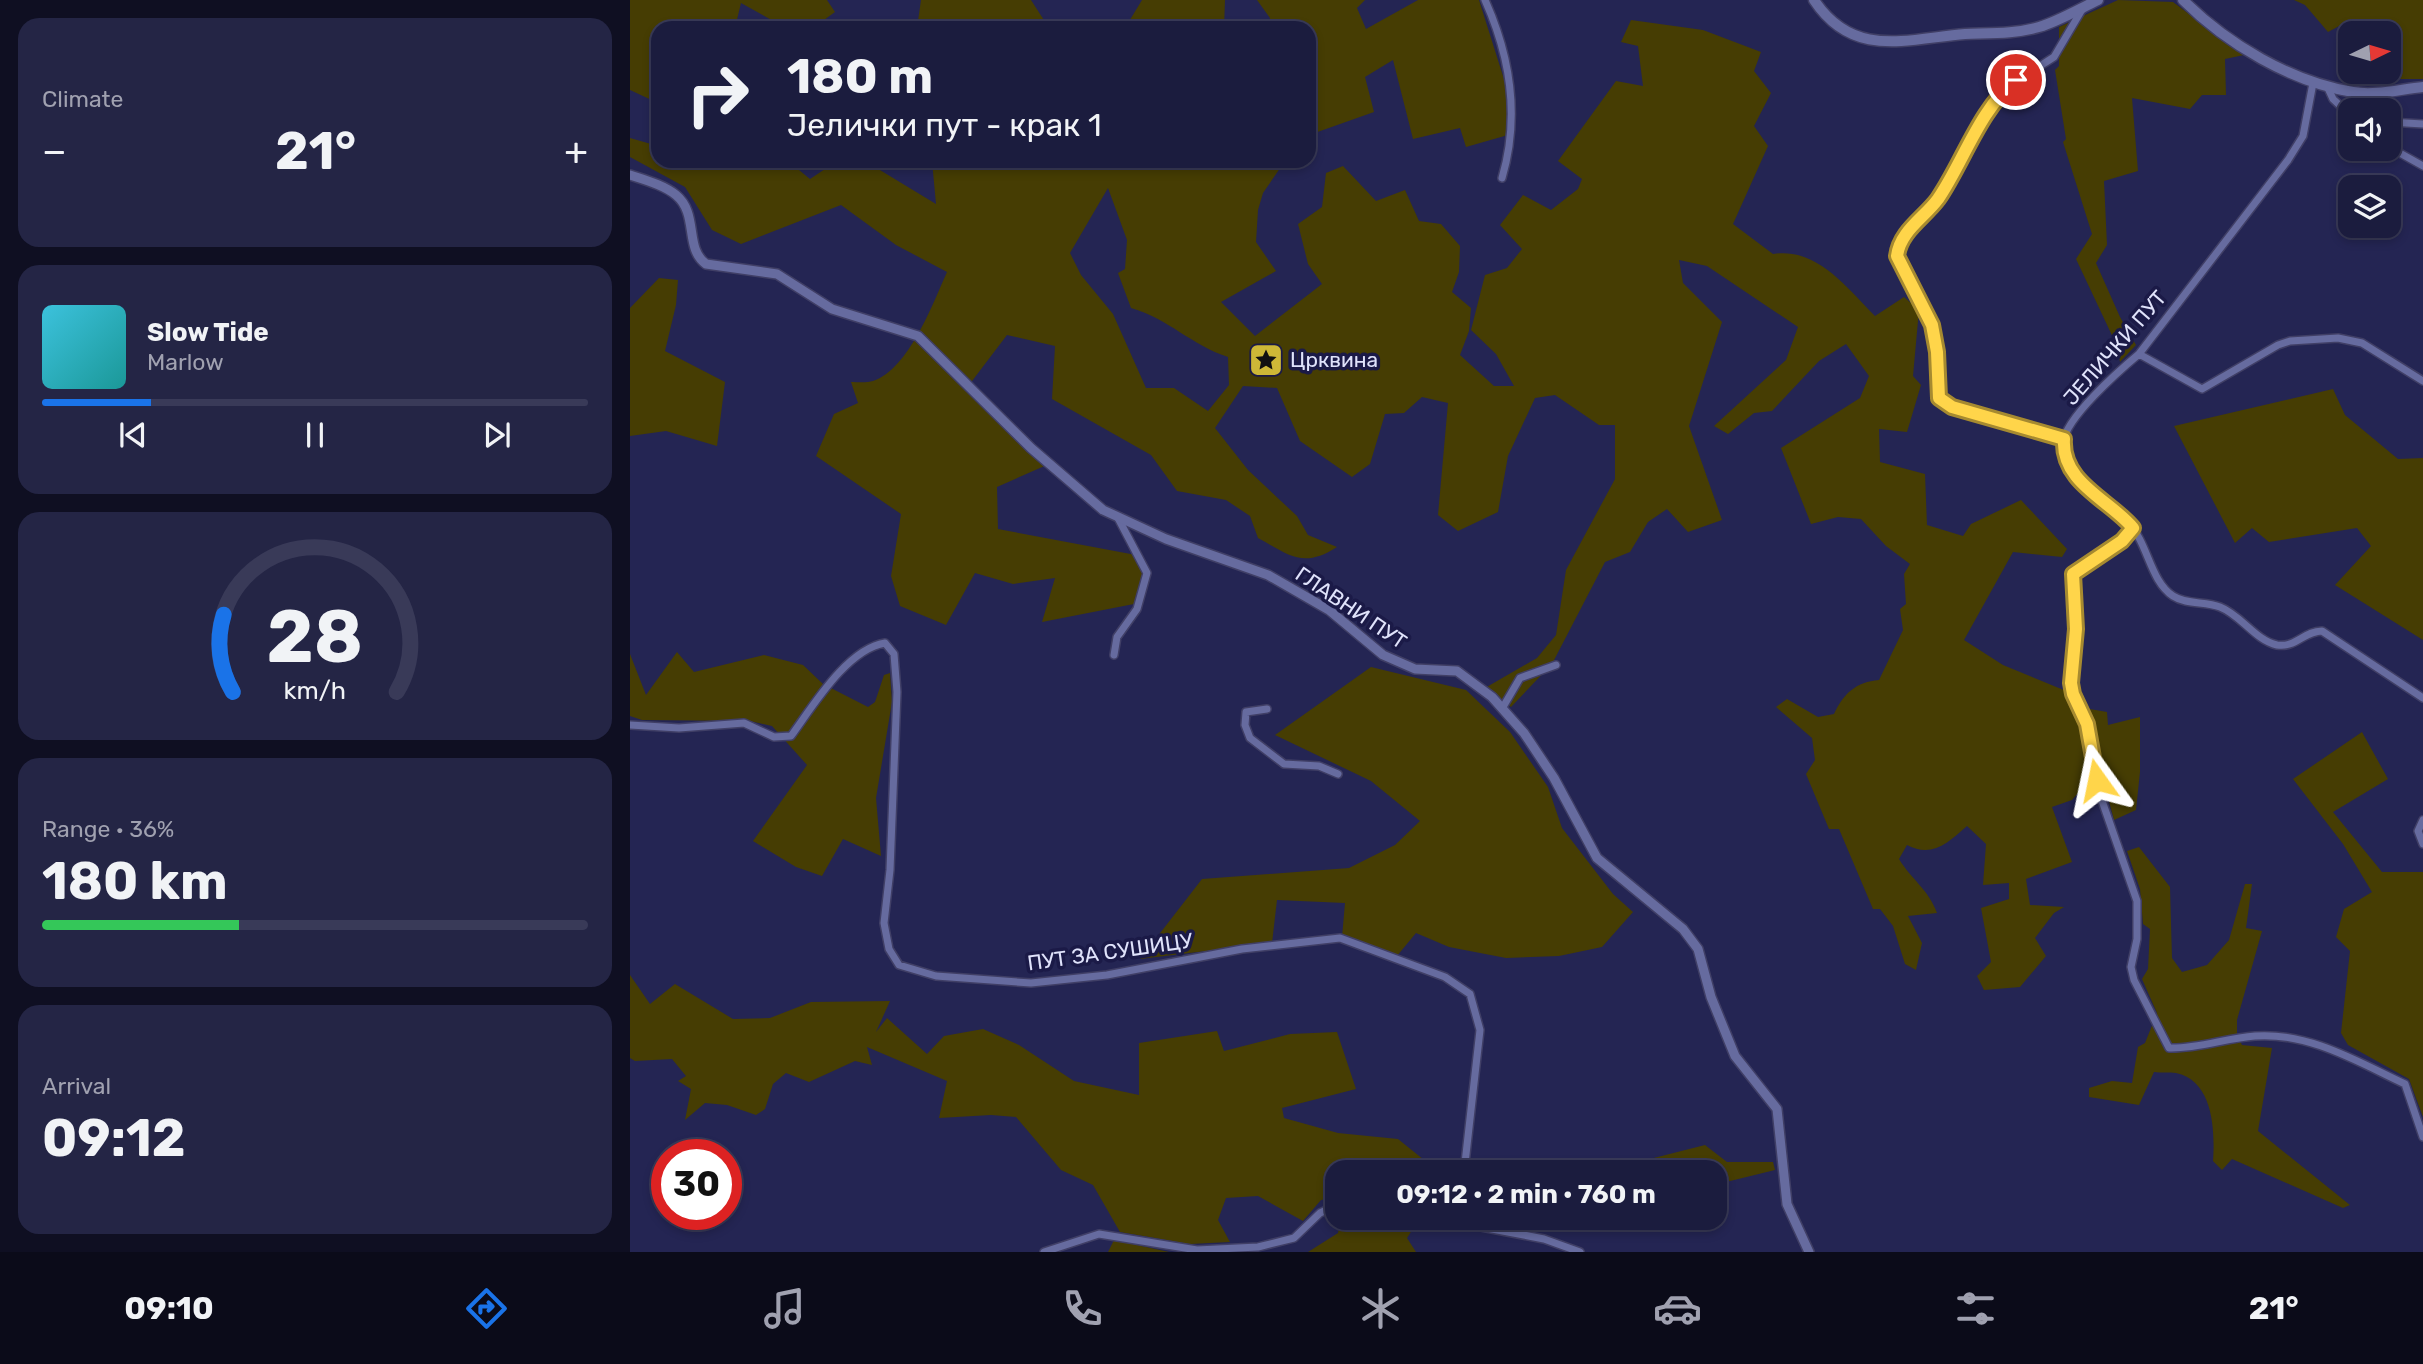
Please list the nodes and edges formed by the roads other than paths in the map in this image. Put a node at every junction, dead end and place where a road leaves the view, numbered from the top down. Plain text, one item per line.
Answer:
1 (1485, 0) edge
2 (1814, 0) edge
3 (2098, 0) edge
4 (2183, 0) edge
5 (2083, 7) junction
6 (2313, 83) junction
7 (2327, 86) junction
8 (2423, 87) edge
9 (2338, 104) edge
10 (2401, 123) edge
11 (2423, 124) edge
12 (2401, 154) edge
13 (2423, 166) edge
14 (630, 176) edge
15 (1502, 178) dead end
16 (2139, 354) junction
17 (2423, 381) edge
18 (2064, 439) junction
19 (1118, 518) junction
20 (2133, 528) junction
21 (1114, 655) dead end
22 (1556, 664) dead end
23 (2423, 698) edge
24 (1503, 707) junction
25 (1267, 709) dead end
26 (630, 725) edge
27 (1338, 774) dead end
28 (2423, 820) edge
29 (2423, 844) edge
30 (2423, 1137) edge
31 (1465, 1160) edge
32 (1325, 1211) edge
33 (1497, 1230) edge
34 (1044, 1252) edge
35 (1580, 1252) edge
36 (1810, 1252) edge

1 - 15 street
2 - 5 main road
3 - 5 main road
4 - 6 main road
5 - 18 street
6 - 7 main road
6 - 16 street, ЈЕЛИЧКИ ПУТ
7 - 8 main road
7 - 9 street
10 - 11 street
12 - 13 street
14 - 19 street, ГЛАВНИ ПУТ
16 - 17 street
16 - 18 street, ЈЕЛИЧКИ ПУТ
18 - 20 street, ЈЕЛИЧКИ ПУТ
19 - 21 street
19 - 24 street, ГЛАВНИ ПУТ
20 - 23 street, ЈЕЛИЧКИ ПУТ
20 - 30 street
22 - 24 street
24 - 36 street, ГЛАВНИ ПУТ
25 - 27 street
26 - 31 street, ПУТ ЗА СУШИЦУ
28 - 29 street
32 - 34 street
33 - 35 street

